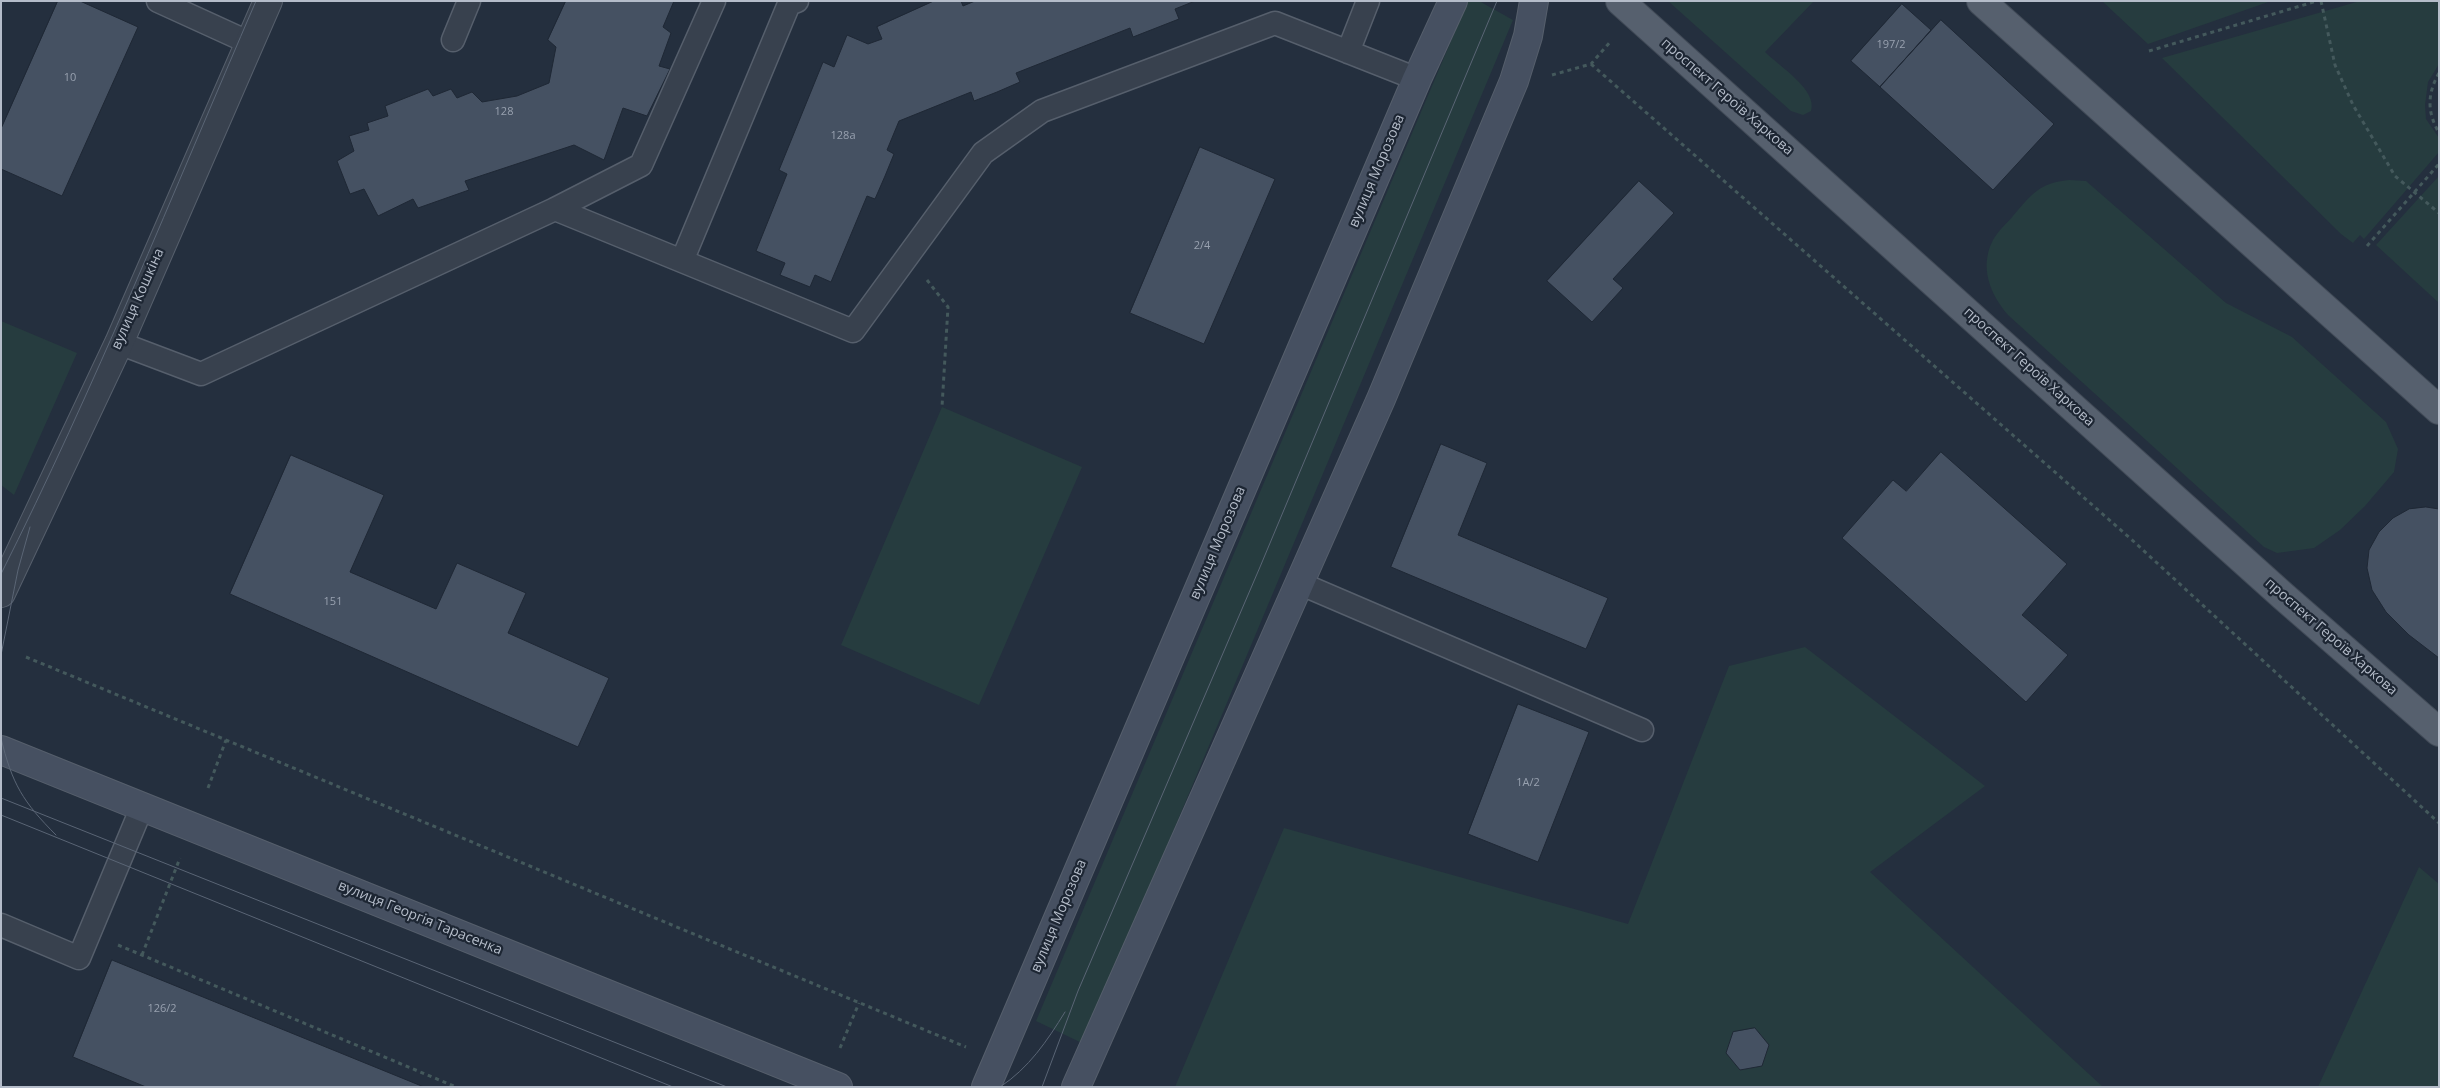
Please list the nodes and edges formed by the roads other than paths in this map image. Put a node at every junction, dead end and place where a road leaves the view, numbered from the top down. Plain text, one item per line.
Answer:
1 (158, 1) edge
2 (268, 1) edge
3 (468, 1) edge
4 (714, 1) edge
5 (797, 1) edge
6 (1368, 1) edge
7 (1454, 1) edge
8 (1534, 1) edge
9 (1620, 1) edge
10 (1981, 1) edge
11 (453, 40) dead end
12 (250, 43) junction
13 (1348, 52) junction
14 (1417, 79) junction
15 (554, 209) junction
16 (682, 261) junction
17 (120, 343) junction
18 (2439, 410) edge
19 (1299, 583) junction
20 (1, 593) edge
21 (1642, 730) dead end
22 (2439, 732) edge
23 (1, 750) edge
24 (142, 807) junction
25 (1, 925) edge
26 (838, 1087) edge
27 (986, 1087) edge
28 (1076, 1087) edge

1 - 12 lane
2 - 12 street, вулиця Кошкіна
3 - 11 lane
4 - 15 lane
5 - 16 lane
6 - 13 lane
7 - 14 main road, вулиця Морозова
8 - 19 main road
9 - 22 main road, проспект Героїв Харкова
10 - 18 main road
12 - 17 street, вулиця Кошкіна
13 - 14 lane
13 - 16 lane
14 - 27 main road, вулиця Морозова
15 - 16 lane
15 - 17 lane
17 - 20 street, вулиця Кошкіна
19 - 21 lane
19 - 28 main road
23 - 24 main road, вулиця Георгія Тарасенка
24 - 25 lane
24 - 26 main road, вулиця Георгія Тарасенка

